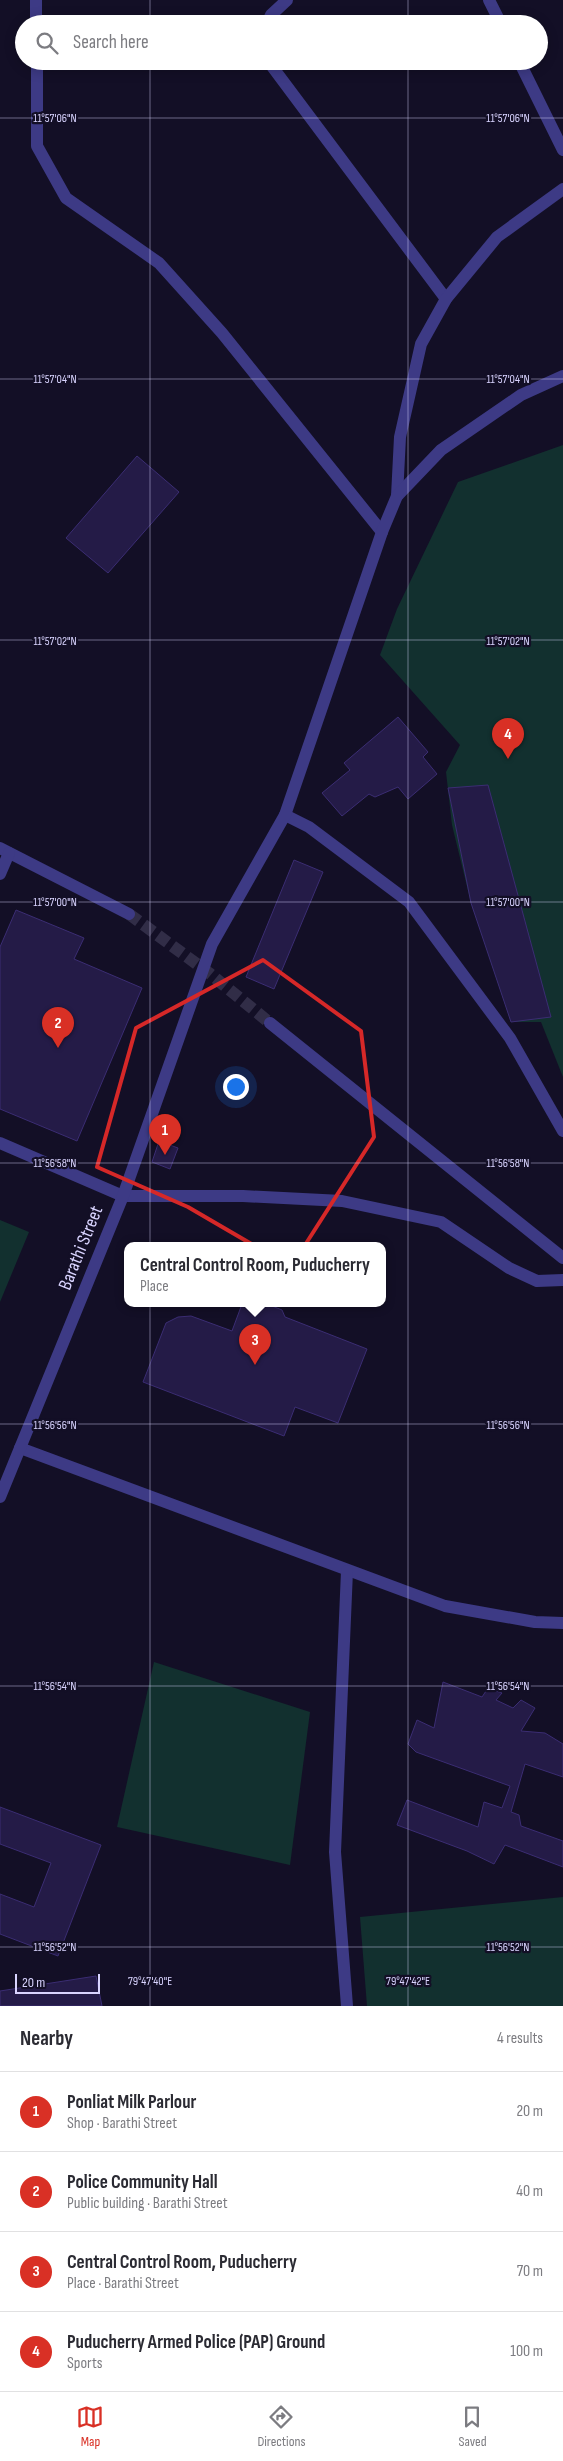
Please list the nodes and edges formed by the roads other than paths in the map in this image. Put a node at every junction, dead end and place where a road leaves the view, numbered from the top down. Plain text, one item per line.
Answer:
1 (36, 0) edge
2 (286, 0) edge
3 (489, 0) edge
4 (36, 15) edge
5 (271, 15) edge
6 (496, 15) edge
7 (37, 70) edge
8 (275, 70) edge
9 (523, 70) edge
10 (563, 150) edge
11 (563, 190) edge
12 (446, 299) junction
13 (563, 376) edge
14 (397, 496) junction
15 (382, 532) junction
16 (286, 815) junction
17 (4, 851) edge
18 (0, 874) edge
19 (129, 914) tunnel mouth
20 (270, 1023) tunnel mouth
21 (563, 1130) edge
22 (0, 1143) edge
23 (123, 1196) junction
24 (563, 1258) edge
25 (563, 1280) edge
26 (20, 1448) junction
27 (0, 1497) edge
28 (347, 1571) junction
29 (563, 1623) edge
30 (347, 2006) edge

1 - 4 street
2 - 5 street
3 - 6 street
7 - 15 street
8 - 12 street
9 - 10 street
11 - 12 street
12 - 14 street
13 - 14 street
14 - 15 street, Barathi Street
15 - 16 street, Barathi Street
16 - 21 street
16 - 23 street, Barathi Street
17 - 18 street
17 - 19 street
20 - 24 street
22 - 23 street
23 - 25 street
23 - 26 street, Barathi Street
26 - 27 street, Barathi Street
26 - 28 street
28 - 29 street
28 - 30 street

